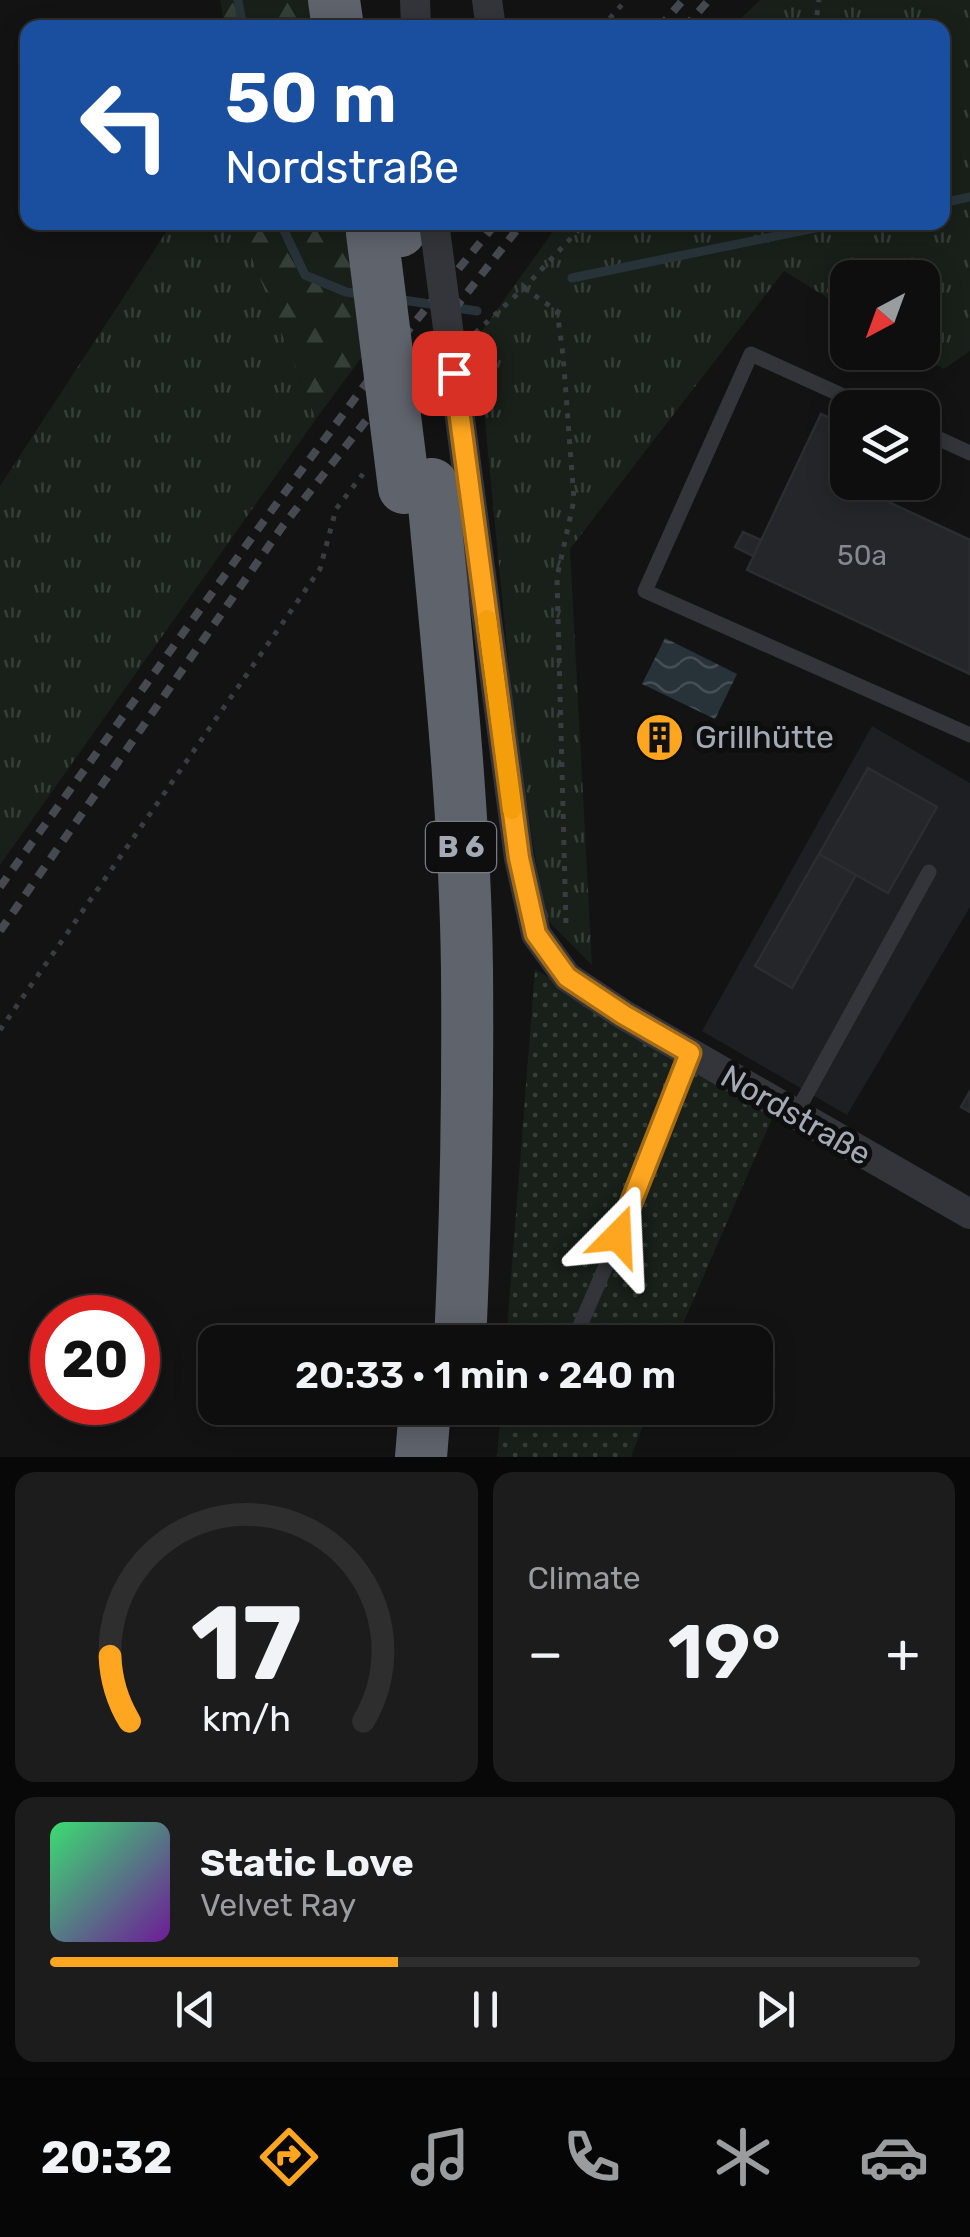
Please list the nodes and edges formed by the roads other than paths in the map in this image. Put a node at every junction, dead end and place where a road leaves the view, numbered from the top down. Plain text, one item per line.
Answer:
1 (395, 230) edge
2 (396, 230) edge
3 (830, 390) edge
4 (940, 439) edge
5 (970, 453) edge
6 (402, 479) junction
7 (970, 735) edge
8 (929, 872) dead end
9 (690, 1053) junction
10 (795, 1115) junction
11 (970, 1214) edge
12 (431, 1325) edge
13 (461, 1325) edge
14 (580, 1325) edge
15 (424, 1425) edge
16 (453, 1425) edge
17 (421, 1457) edge
18 (450, 1457) edge

1 - 6 highway, B 6, bridge
2 - 9 street, Nordstraße, bridge
3 - 7 lane
4 - 5 lane
6 - 12 highway, B 6
6 - 13 highway, B 6
8 - 10 lane
9 - 10 street, Nordstraße
9 - 14 lane
10 - 11 street, Nordstraße
15 - 17 highway
16 - 18 highway

